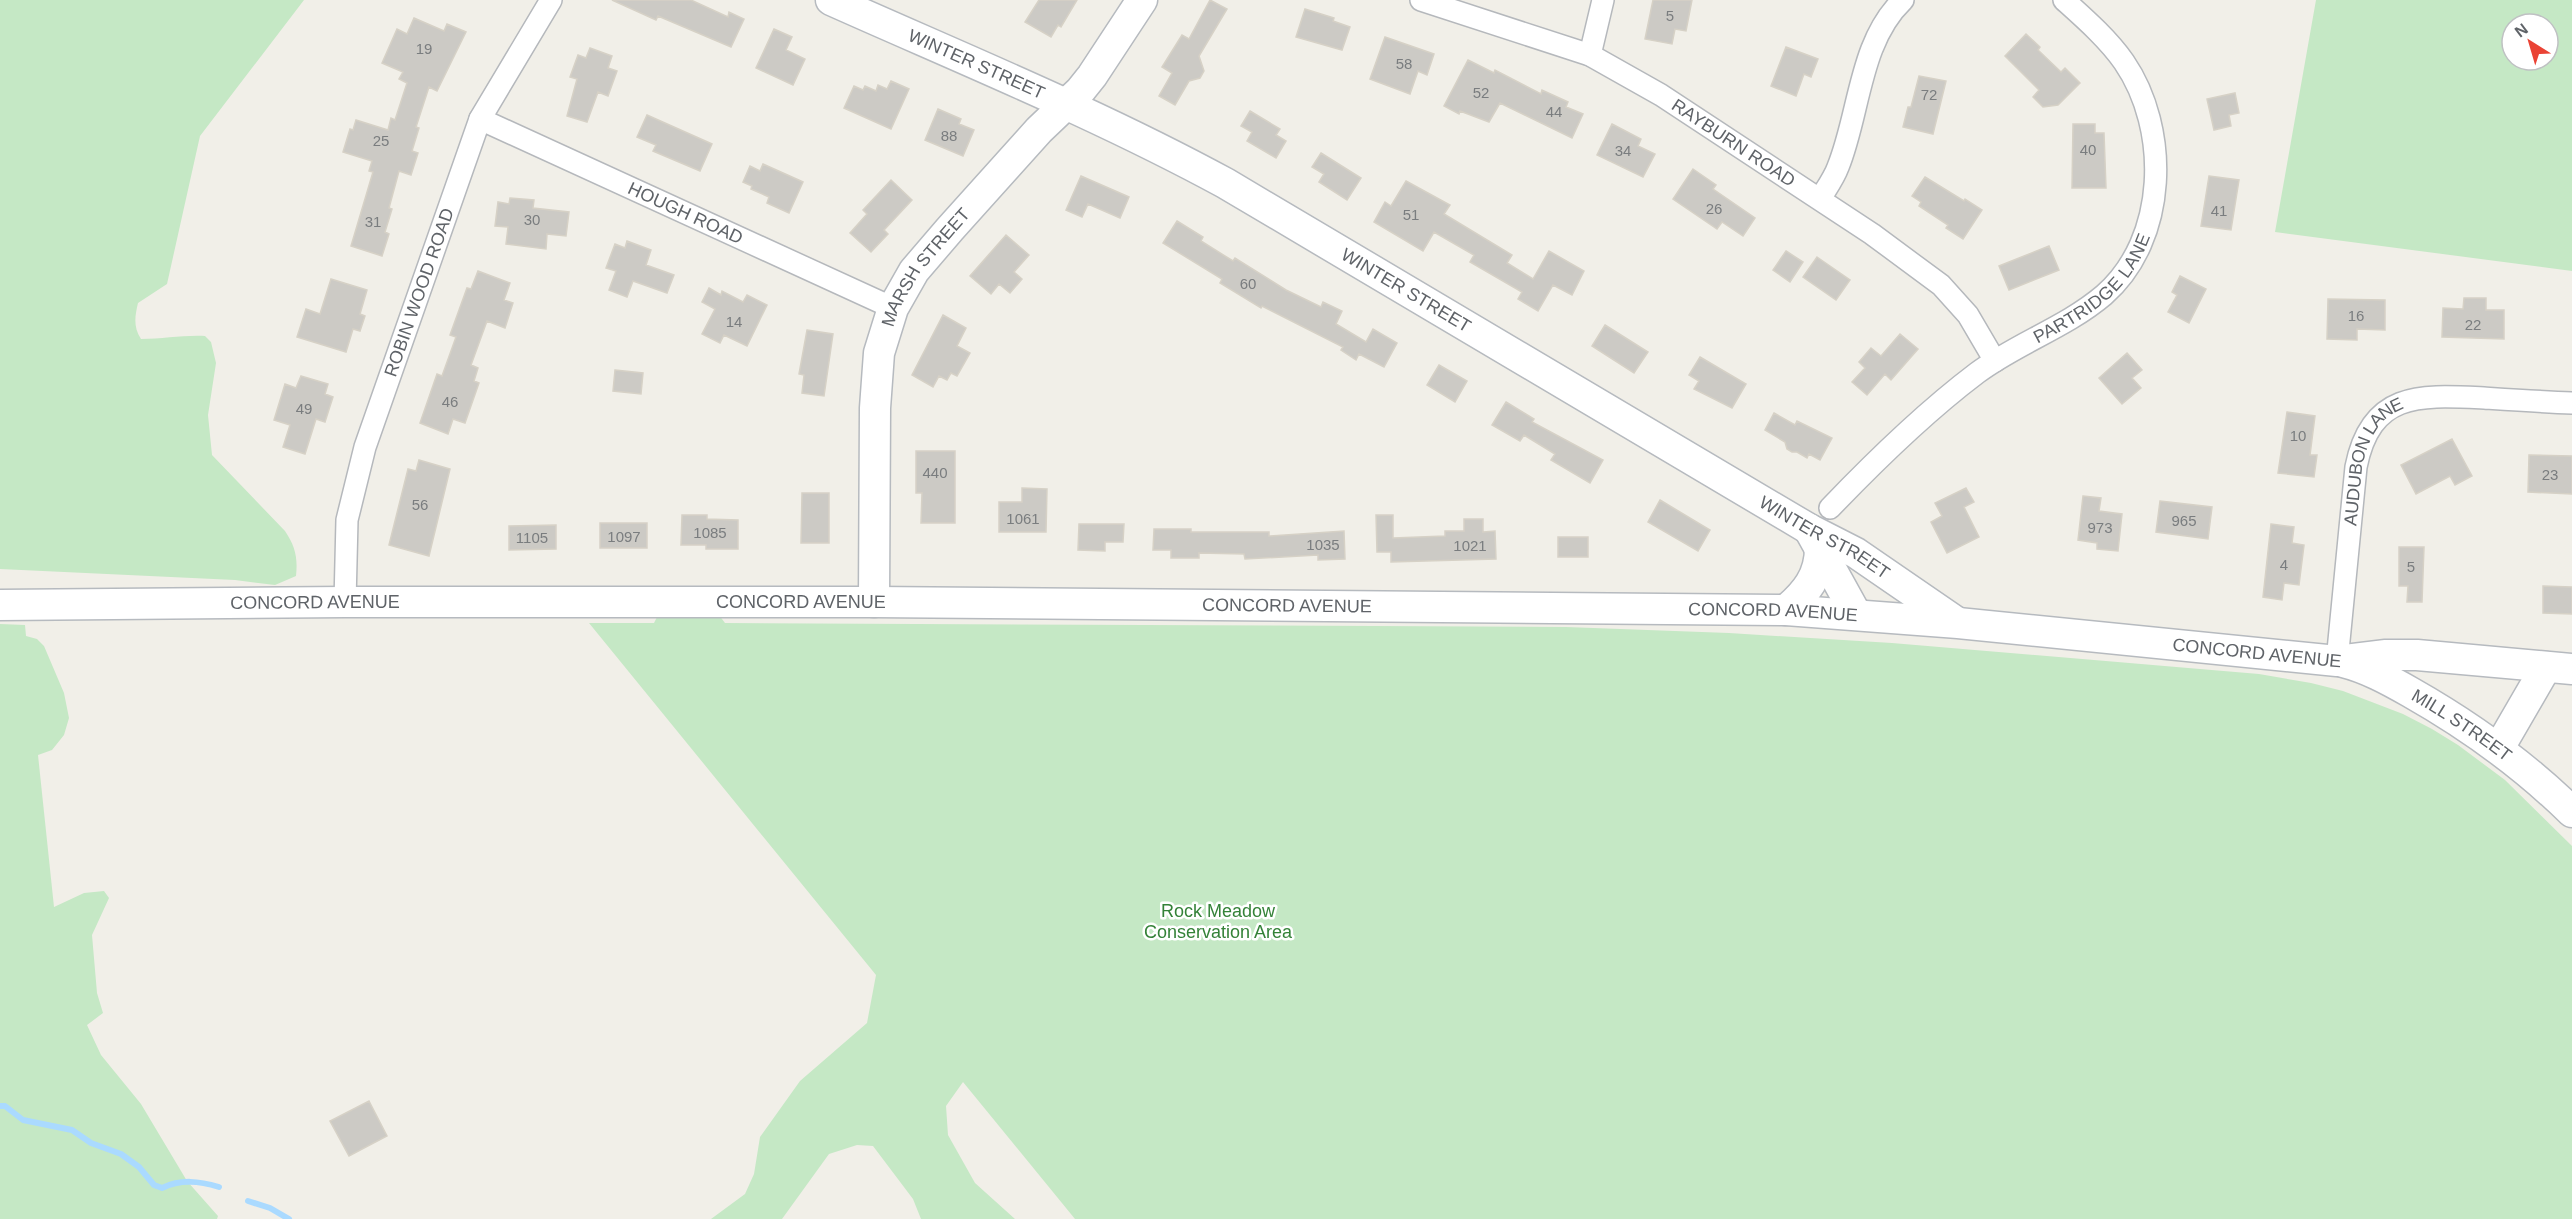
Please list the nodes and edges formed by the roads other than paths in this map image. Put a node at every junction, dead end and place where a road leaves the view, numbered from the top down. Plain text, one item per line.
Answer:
1 (550, 0) edge
2 (831, 0) edge
3 (1142, 0) edge
4 (1421, 0) edge
5 (1603, 0) edge
6 (1903, 0) edge
7 (2064, 0) edge
8 (1590, 56) junction
9 (1066, 105) junction
10 (480, 118) junction
11 (1820, 199) junction
12 (893, 308) junction
13 (1995, 361) junction
14 (2572, 403) edge
15 (1830, 508) dead end
16 (1815, 539) junction
17 (1856, 553) junction
18 (345, 602) junction
19 (874, 602) junction
20 (0, 605) edge
21 (1786, 610) junction
22 (1866, 615) junction
23 (1958, 623) junction
24 (2337, 661) junction
25 (2559, 668) edge
26 (2499, 748) junction
27 (2572, 812) edge

1 - 10 street, ROBIN WOOD ROAD
2 - 9 main road, WINTER STREET
3 - 9 main road, MARSH STREET
4 - 8 street, RAYBURN ROAD
5 - 8 street
6 - 11 street
7 - 13 street, PARTRIDGE LANE
8 - 11 street, RAYBURN ROAD
9 - 12 main road, MARSH STREET
9 - 16 main road, WINTER STREET
10 - 12 street, HOUGH ROAD
10 - 18 street, ROBIN WOOD ROAD
11 - 13 street, RAYBURN ROAD
12 - 19 main road, MARSH STREET
13 - 15 street, PARTRIDGE LANE
14 - 24 street, AUDUBON LANE
16 - 17 main road, WINTER STREET
16 - 21 main road
16 - 22 main road
17 - 22 main road
17 - 23 main road, WINTER STREET
18 - 19 main road, CONCORD AVENUE
18 - 20 main road, CONCORD AVENUE
19 - 21 main road, CONCORD AVENUE
21 - 22 main road, CONCORD AVENUE
22 - 23 main road, CONCORD AVENUE
23 - 24 main road, CONCORD AVENUE
24 - 25 main road, CONCORD AVENUE
24 - 26 main road, MILL STREET
25 - 26 main road
26 - 27 main road, MILL STREET

